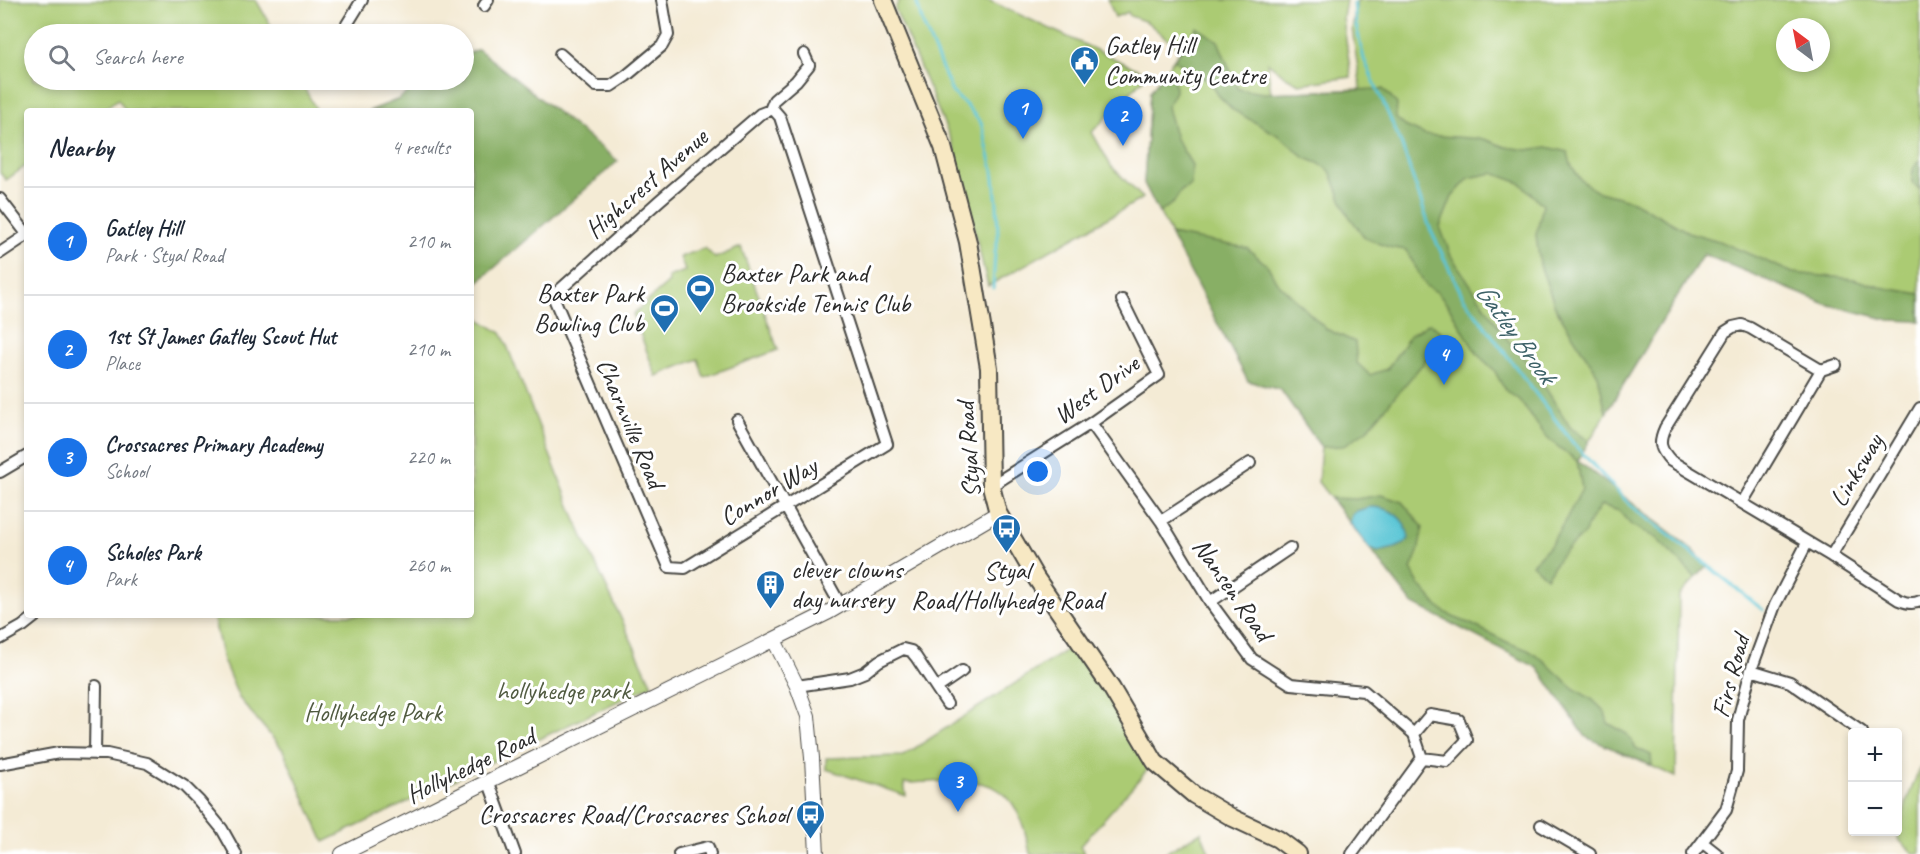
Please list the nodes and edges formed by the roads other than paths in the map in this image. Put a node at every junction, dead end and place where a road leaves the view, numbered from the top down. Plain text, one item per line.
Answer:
1 (362, 0) edge
2 (662, 0) edge
3 (886, 2) edge
4 (346, 24) edge
5 (561, 54) dead end
6 (804, 54) dead end
7 (771, 110) junction
8 (0, 199) edge
9 (24, 231) edge
10 (24, 237) edge
11 (0, 253) edge
12 (553, 296) joint
13 (1122, 300) dead end
14 (1836, 365) dead end
15 (1821, 370) junction
16 (1920, 408) edge
17 (736, 420) dead end
18 (1091, 423) junction
19 (24, 458) edge
20 (1250, 463) dead end
21 (0, 472) edge
22 (991, 486) junction
23 (1742, 503) junction
24 (785, 508) junction
25 (998, 513) junction
26 (1161, 521) junction
27 (1807, 543) junction
28 (1290, 548) dead end
29 (1831, 556) junction
30 (669, 567) joint
31 (1920, 601) edge
32 (1210, 602) junction
33 (841, 606) junction
34 (33, 618) edge
35 (0, 639) edge
36 (774, 640) junction
37 (1750, 670) junction
38 (962, 671) dead end
39 (797, 686) junction
40 (96, 687) dead end
41 (937, 688) junction
42 (947, 704) dead end
43 (1856, 728) edge
44 (1414, 734) junction
45 (94, 754) junction
46 (1422, 758) junction
47 (0, 764) edge
48 (489, 783) junction
49 (1541, 825) dead end
50 (1703, 843) junction
51 (236, 854) edge
52 (342, 854) edge
53 (515, 854) edge
54 (679, 854) edge
55 (710, 854) edge
56 (817, 854) edge
57 (1298, 854) edge
58 (1352, 854) edge
59 (1590, 854) edge
60 (1693, 854) edge
61 (1717, 854) edge

1 - 4 street
2 - 5 street
3 - 22 main road, Styal Road
6 - 7 street, Highcrest Avenue
7 - 12 street, Highcrest Avenue
7 - 24 street, Connor Way
8 - 9 street
10 - 11 street
12 - 30 street, Charnville Road
13 - 18 street, West Drive
14 - 15 street
15 - 23 street
15 - 23 street
16 - 29 street, Linksway
17 - 24 street
18 - 22 street, West Drive
18 - 26 street, Nansen Road
19 - 21 street
20 - 26 street
22 - 25 main road, Styal Road
23 - 27 street
24 - 30 street, Connor Way
24 - 33 street
25 - 33 street, Hollyhedge Road
25 - 57 main road, Styal Road
26 - 32 street, Nansen Road
27 - 29 street
27 - 37 street, Firs Road
28 - 32 street
29 - 31 street
32 - 44 street, Nansen Road
33 - 36 street, Hollyhedge Road
34 - 35 street
36 - 39 street
36 - 48 street, Hollyhedge Road
37 - 43 street
37 - 50 street, Firs Road
38 - 41 street
39 - 41 street
39 - 56 street
40 - 45 street
41 - 42 street
44 - 46 street
44 - 46 street
45 - 47 street
45 - 51 street
46 - 58 street
48 - 52 street, Hollyhedge Road
48 - 53 street
49 - 59 street
50 - 60 street, Firs Road
50 - 61 street
54 - 55 street

